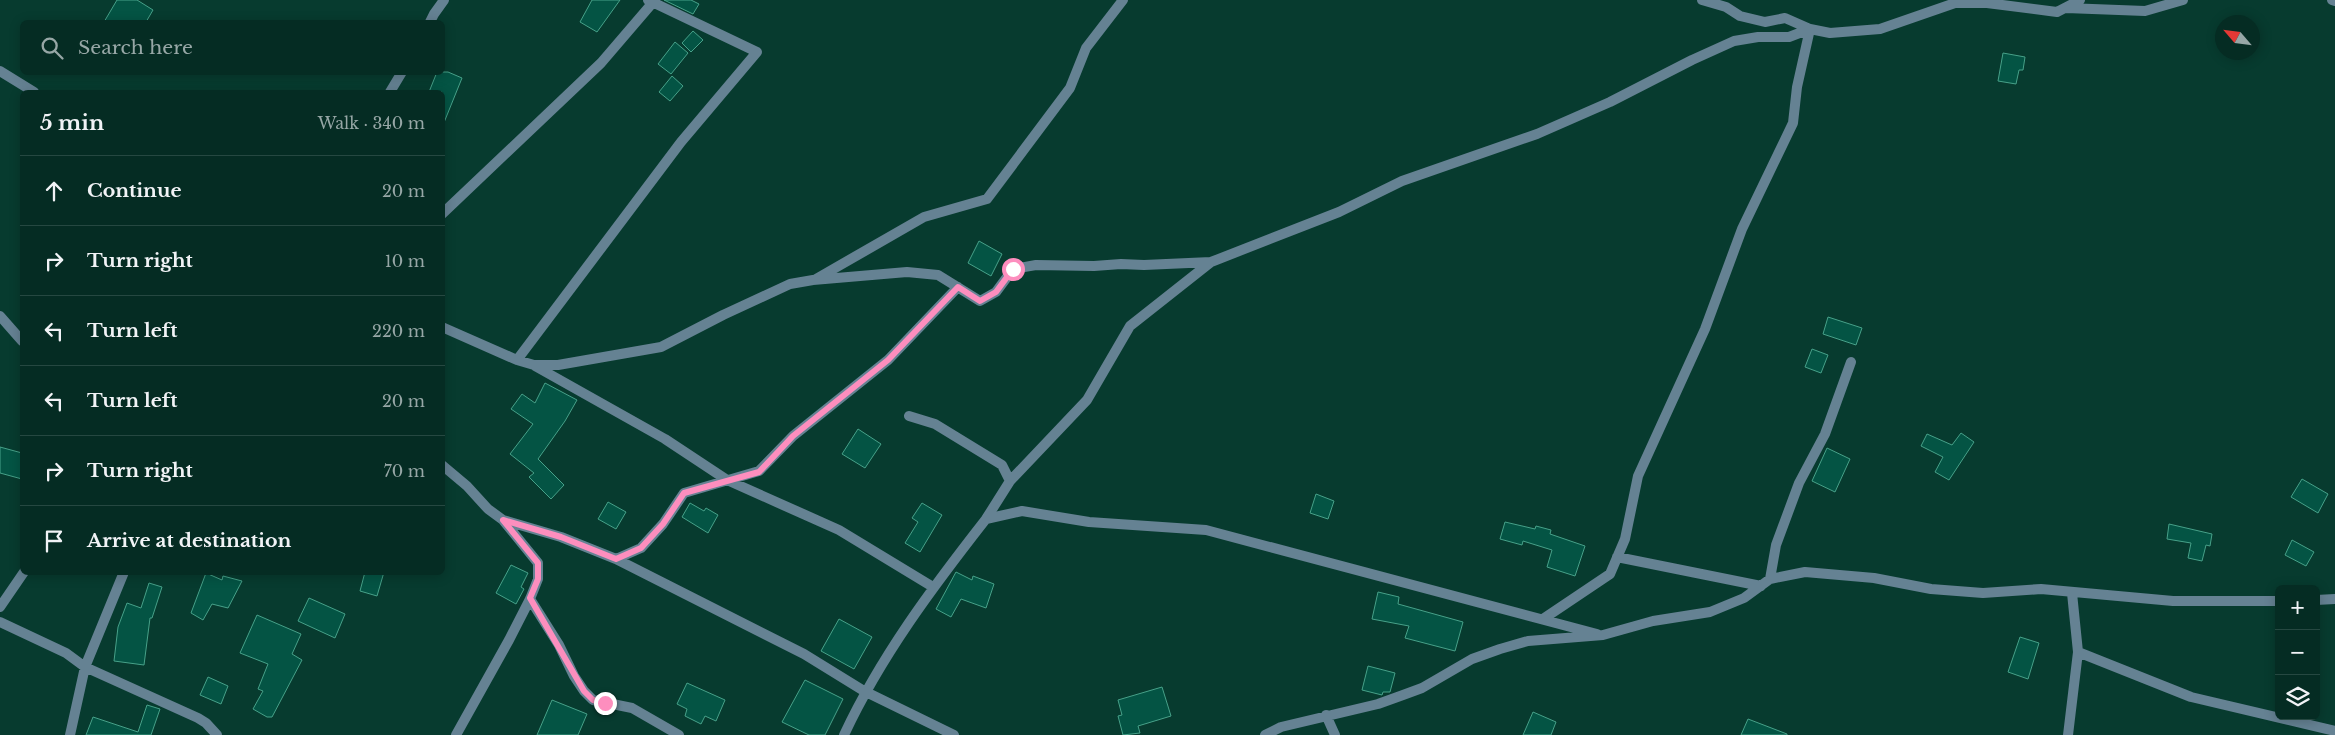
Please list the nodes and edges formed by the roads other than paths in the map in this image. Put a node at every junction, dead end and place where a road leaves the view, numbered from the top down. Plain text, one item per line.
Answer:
1 (444, 0) edge
2 (1123, 0) edge
3 (1702, 0) edge
4 (2080, 0) edge
5 (2183, 0) edge
6 (652, 1) edge
7 (2065, 8) junction
8 (431, 20) edge
9 (1810, 29) junction
10 (0, 71) edge
11 (400, 75) edge
12 (31, 90) edge
13 (391, 90) edge
14 (445, 211) edge
15 (1211, 262) junction
16 (813, 280) junction
17 (958, 287) junction
18 (0, 316) edge
19 (445, 328) edge
20 (20, 339) edge
21 (517, 360) junction
22 (1851, 362) dead end
23 (534, 365) junction
24 (909, 416) dead end
25 (445, 468) edge
26 (728, 480) junction
27 (1010, 481) junction
28 (986, 519) junction
29 (503, 520) junction
30 (1617, 556) junction
31 (616, 559) junction
32 (22, 575) edge
33 (123, 575) edge
34 (1766, 582) junction
35 (933, 587) junction
36 (2072, 593) junction
37 (530, 598) junction
38 (2335, 599) edge
39 (2320, 600) edge
40 (2275, 601) edge
41 (0, 607) edge
42 (1543, 619) junction
43 (0, 622) edge
44 (1603, 635) junction
45 (2078, 652) junction
46 (85, 666) junction
47 (864, 691) junction
48 (1326, 715) junction
49 (2335, 731) edge
50 (70, 735) edge
51 (217, 735) edge
52 (456, 735) edge
53 (680, 735) edge
54 (844, 735) edge
55 (954, 735) edge
56 (1265, 735) edge
57 (1335, 735) edge
58 (2068, 735) edge

1 - 8 street
2 - 16 street
3 - 9 street
4 - 7 street
5 - 7 street
6 - 14 street
6 - 21 street
7 - 9 street
9 - 15 street
9 - 30 street
10 - 12 street
11 - 13 street
15 - 17 street
15 - 27 street
16 - 17 street
16 - 23 street
17 - 26 street
18 - 20 street
19 - 21 street
21 - 23 street
22 - 34 street
23 - 26 street
24 - 27 street
25 - 29 street
26 - 31 street
26 - 35 street
27 - 28 street
28 - 35 street
28 - 42 street
29 - 31 street
29 - 37 street
30 - 34 street
30 - 42 street
31 - 47 street
32 - 41 street
33 - 46 street
34 - 36 street
34 - 44 street
35 - 47 street
36 - 40 street
36 - 45 street
37 - 52 street
37 - 53 street
38 - 39 street
42 - 44 street
43 - 46 street
44 - 48 street
45 - 49 street
45 - 58 street
46 - 50 street
46 - 51 street
47 - 54 street
47 - 55 street
48 - 56 street
48 - 57 street

